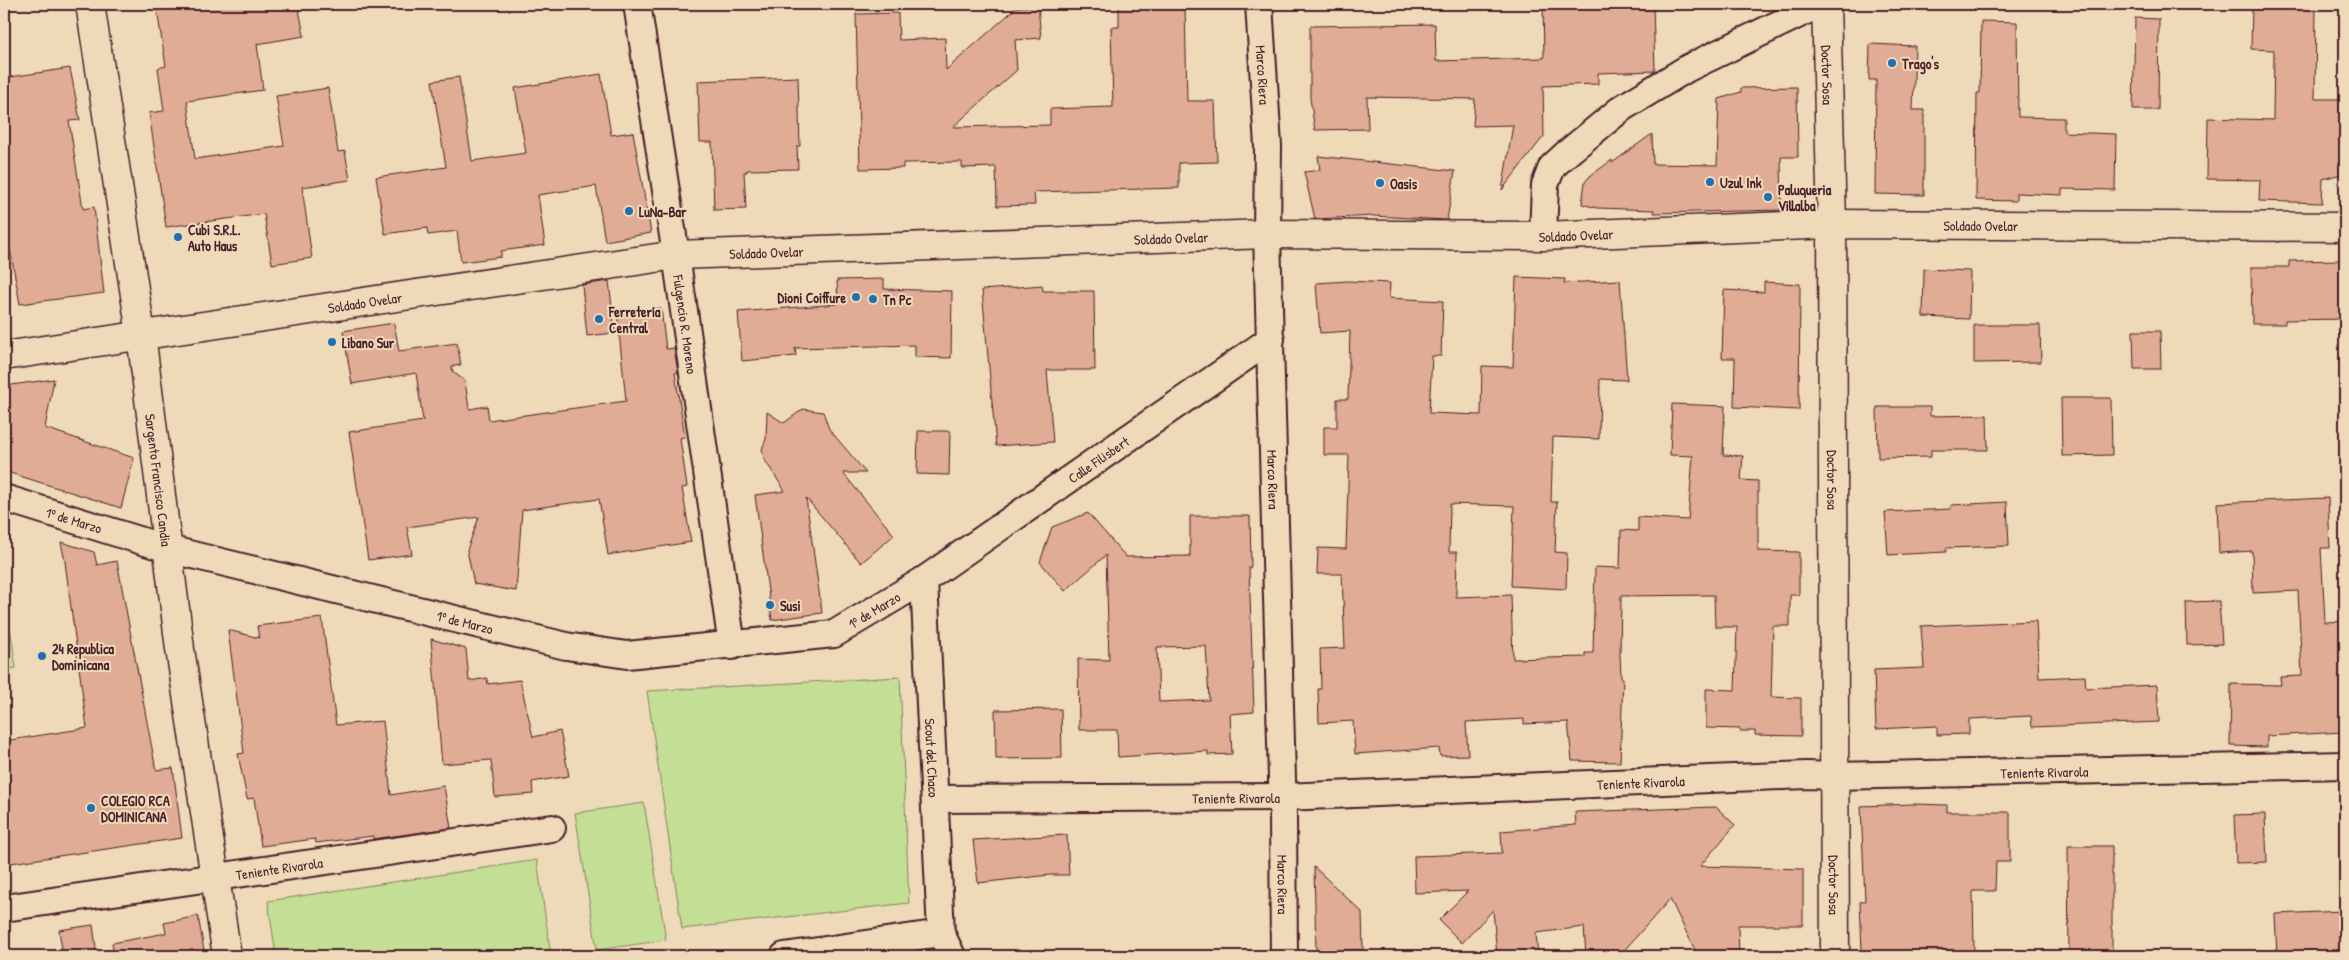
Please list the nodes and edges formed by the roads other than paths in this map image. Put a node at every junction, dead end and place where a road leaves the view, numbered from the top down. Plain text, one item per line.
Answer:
1 (90, 4) edge
2 (637, 4) edge
3 (1259, 4) edge
4 (1820, 4) edge
5 (1826, 4) edge
6 (1832, 224) junction
7 (2345, 227) edge
8 (1267, 234) junction
9 (1544, 236) junction
10 (676, 254) junction
11 (141, 334) junction
12 (1271, 339) junction
13 (4, 356) edge
14 (4, 498) edge
15 (168, 549) junction
16 (924, 580) junction
17 (732, 646) junction
18 (2345, 765) edge
19 (1834, 776) junction
20 (1283, 797) junction
21 (935, 799) junction
22 (552, 828) dead end
23 (215, 877) junction
24 (4, 908) edge
25 (941, 933) junction
26 (227, 956) edge
27 (789, 956) edge
28 (952, 956) edge
29 (1284, 956) edge
30 (1835, 956) edge

1 - 11 main road, Sargento Francisco Candia
2 - 10 street, Fulgencio R. Moreno
3 - 8 street, Marco Riera
4 - 9 street
5 - 6 main road, Doctor Sosa
6 - 7 main road, Soldado Ovelar
6 - 9 main road, Soldado Ovelar
6 - 19 main road, Doctor Sosa
8 - 9 main road, Soldado Ovelar
8 - 10 main road, Soldado Ovelar
8 - 12 street, Marco Riera
10 - 11 main road, Soldado Ovelar
10 - 17 street, Fulgencio R. Moreno
11 - 13 main road, Soldado Ovelar
11 - 15 main road, Sargento Francisco Candia
12 - 16 street, Calle Filisbert
12 - 20 street, Marco Riera
14 - 15 street, 1º de Marzo
15 - 17 street, 1º de Marzo
15 - 23 main road, Sargento Francisco Candia
16 - 17 street, 1º de Marzo
16 - 21 street, Scout del Chaco
18 - 19 street, Teniente Rivarola
19 - 20 street, Teniente Rivarola
19 - 30 main road, Doctor Sosa
20 - 21 street, Teniente Rivarola
20 - 29 street, Marco Riera
21 - 25 street, Scout del Chaco
22 - 23 street, Teniente Rivarola
23 - 24 street, Teniente Rivarola
23 - 26 main road, Sargento Francisco Candia
25 - 27 street
25 - 28 street

